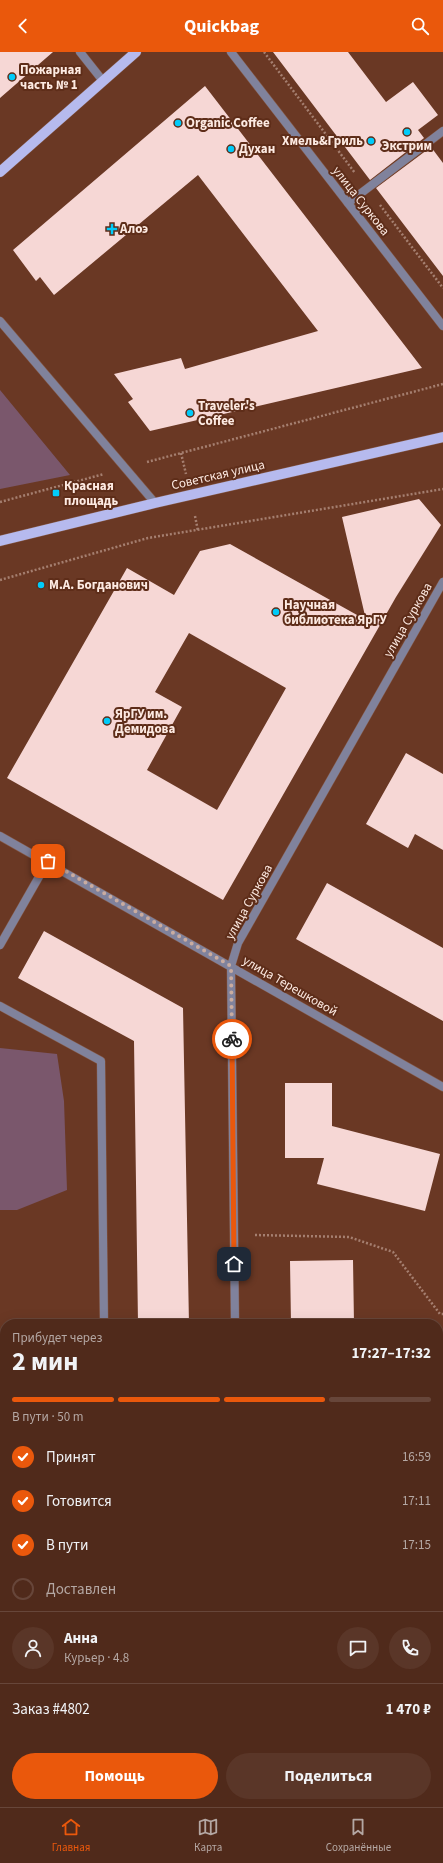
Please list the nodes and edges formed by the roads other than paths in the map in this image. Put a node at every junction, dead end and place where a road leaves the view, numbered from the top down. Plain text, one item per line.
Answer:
1 (80, 52) edge
2 (136, 52) edge
3 (231, 52) edge
4 (103, 81) junction
5 (443, 131) edge
6 (0, 172) edge
7 (348, 203) junction
8 (0, 321) edge
9 (443, 326) edge
10 (443, 437) edge
11 (155, 503) junction
12 (0, 541) edge
13 (443, 582) edge
14 (0, 836) edge
15 (48, 861) junction
16 (0, 945) edge
17 (231, 966) junction
18 (0, 1006) edge
19 (443, 1087) edge
20 (104, 1319) edge
21 (235, 1319) edge

1 - 4 street
2 - 4 main road
3 - 7 street, улица Суркова
4 - 6 main road
5 - 7 street
7 - 9 street, улица Суркова
8 - 11 street
10 - 11 main road, Советская улица
11 - 12 main road, Советская улица
13 - 17 street, улица Суркова
14 - 15 street, улица Терешковой
15 - 16 street
15 - 17 street, улица Терешковой
17 - 19 street, улица Терешковой
17 - 21 street, улица Суркова
18 - 20 street

